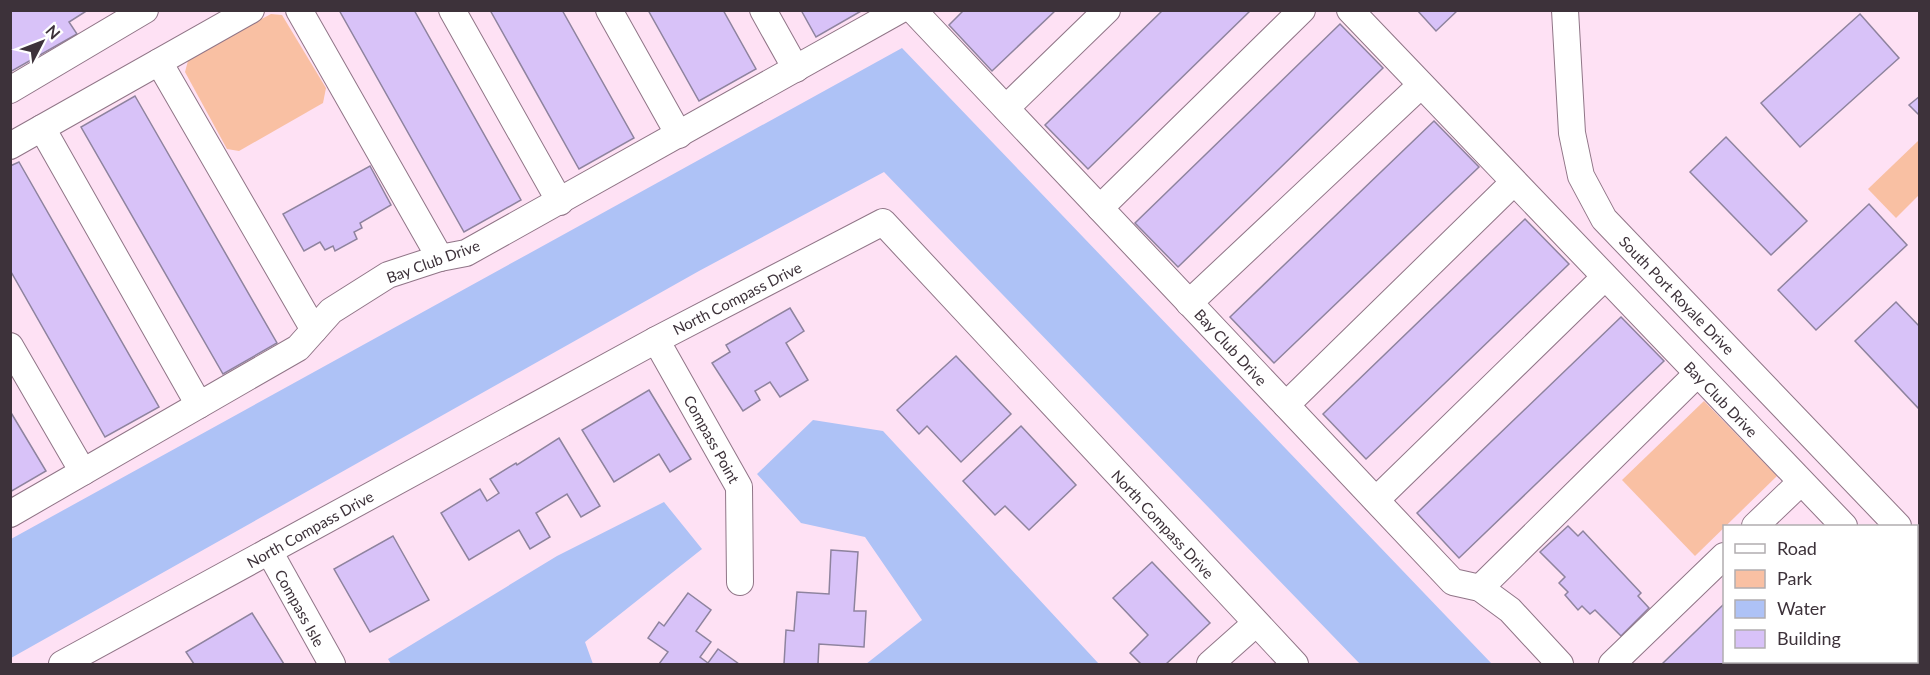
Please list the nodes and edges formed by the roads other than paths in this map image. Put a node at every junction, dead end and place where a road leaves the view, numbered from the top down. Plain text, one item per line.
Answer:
1 (145, 10) edge
2 (251, 10) edge
3 (299, 10) edge
4 (452, 10) edge
5 (609, 10) edge
6 (763, 10) edge
7 (900, 10) edge
8 (914, 10) edge
9 (1107, 10) edge
10 (1302, 10) edge
11 (1350, 10) edge
12 (1565, 10) edge
13 (1571, 10) edge
14 (1587, 10) edge
15 (159, 62) junction
16 (796, 69) junction
17 (1421, 85) junction
18 (10, 90) edge
19 (1006, 108) junction
20 (42, 128) junction
21 (679, 135) junction
22 (10, 146) edge
23 (1514, 182) junction
24 (560, 202) junction
25 (1100, 208) junction
26 (440, 258) junction
27 (1605, 277) junction
28 (1189, 303) junction
29 (314, 330) junction
30 (656, 340) junction
31 (10, 346) edge
32 (1697, 374) junction
33 (199, 405) junction
34 (1286, 405) junction
35 (83, 472) junction
36 (1801, 482) junction
37 (1376, 500) junction
38 (10, 514) edge
39 (1756, 525) edge
40 (1843, 525) edge
41 (1898, 525) edge
42 (268, 551) junction
43 (1723, 558) edge
44 (740, 582) dead end
45 (1480, 588) junction
46 (1255, 624) junction
47 (62, 664) edge
48 (332, 664) edge
49 (1210, 664) edge
50 (1295, 664) edge
51 (1560, 664) edge
52 (1612, 664) edge

1 - 18 street
2 - 15 street
3 - 26 street
4 - 24 street
5 - 21 street
6 - 16 street
7 - 16 street, Bay Club Drive
8 - 19 street, Bay Club Drive
9 - 19 street
10 - 25 street
11 - 17 street, Bay Club Drive
12 - 41 street, South Port Royale Drive
13 - 14 street
15 - 20 street
15 - 29 street
16 - 21 street, Bay Club Drive
17 - 23 street, Bay Club Drive
17 - 28 street
19 - 25 street, Bay Club Drive
20 - 22 street
20 - 33 street
21 - 24 street, Bay Club Drive
23 - 27 street, Bay Club Drive
23 - 34 street
24 - 26 street, Bay Club Drive
25 - 28 street, Bay Club Drive
26 - 29 street, Bay Club Drive
27 - 32 street, Bay Club Drive
27 - 37 street
28 - 34 street, Bay Club Drive
29 - 33 street, Bay Club Drive
30 - 42 street, North Compass Drive
30 - 44 street, Compass Point
30 - 46 street, North Compass Drive
31 - 35 street
32 - 36 street, Bay Club Drive
32 - 45 street
33 - 35 street, Bay Club Drive
34 - 37 street, Bay Club Drive
35 - 38 street, Bay Club Drive
36 - 39 street
36 - 40 street, Bay Club Drive
37 - 45 street, Bay Club Drive
42 - 47 street, North Compass Drive
42 - 48 street, Compass Isle
43 - 52 street
45 - 51 street, Bay Club Drive
46 - 49 street
46 - 50 street, North Compass Drive

